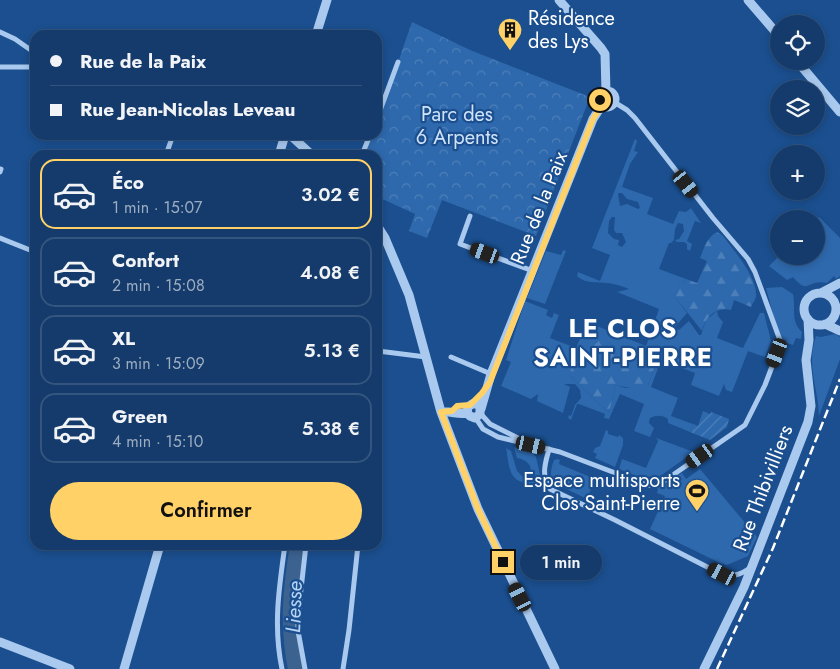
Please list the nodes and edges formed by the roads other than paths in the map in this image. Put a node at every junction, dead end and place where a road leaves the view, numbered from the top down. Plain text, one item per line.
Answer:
1 (327, 0) edge
2 (559, 0) edge
3 (748, 0) edge
4 (770, 26) edge
5 (318, 30) edge
6 (0, 32) edge
7 (30, 50) edge
8 (398, 62) dead end
9 (0, 67) edge
10 (30, 67) edge
11 (805, 70) edge
12 (606, 92) junction
13 (614, 102) junction
14 (382, 105) edge
15 (602, 105) junction
16 (840, 112) edge
17 (296, 140) edge
18 (306, 150) edge
19 (470, 216) dead end
20 (382, 233) edge
21 (0, 238) edge
22 (30, 250) edge
23 (533, 271) junction
24 (840, 283) edge
25 (821, 293) junction
26 (840, 294) edge
27 (837, 312) edge
28 (808, 319) junction
29 (824, 325) junction
30 (840, 330) edge
31 (809, 340) junction
32 (382, 352) edge
33 (426, 357) junction
34 (451, 357) dead end
35 (490, 378) junction
36 (474, 410) junction
37 (441, 412) junction
38 (549, 449) junction
39 (159, 550) edge
40 (284, 550) edge
41 (305, 550) edge
42 (357, 550) edge
43 (752, 566) junction
44 (741, 573) junction
45 (744, 587) junction
46 (0, 642) edge
47 (70, 669) edge
48 (124, 669) edge
49 (282, 669) edge
50 (305, 669) edge
51 (343, 669) edge
52 (555, 669) edge
53 (704, 669) edge

1 - 5 street
2 - 12 street
3 - 4 street
6 - 7 street
8 - 14 street
9 - 10 street
11 - 16 street
12 - 13 street
12 - 15 street
13 - 15 street
13 - 38 street
15 - 23 street, Rue de la Paix
17 - 18 street
19 - 23 street
20 - 33 street
21 - 22 street
23 - 35 street, Rue de la Paix
24 - 25 street
25 - 27 street
25 - 28 street
26 - 27 street
27 - 29 street
28 - 29 street
28 - 31 street, Rue Thibivilliers
29 - 30 street
29 - 31 street
31 - 43 street, Rue Thibivilliers
32 - 33 street
33 - 37 street
34 - 35 street
35 - 36 street, Rue de la Paix
36 - 37 street
36 - 38 street
37 - 52 street
38 - 44 street
39 - 48 street
40 - 49 street
41 - 50 street
42 - 51 street
43 - 44 street
43 - 45 street, Rue Thibivilliers
44 - 45 street
45 - 53 street, Rue Thibivilliers
46 - 47 street

